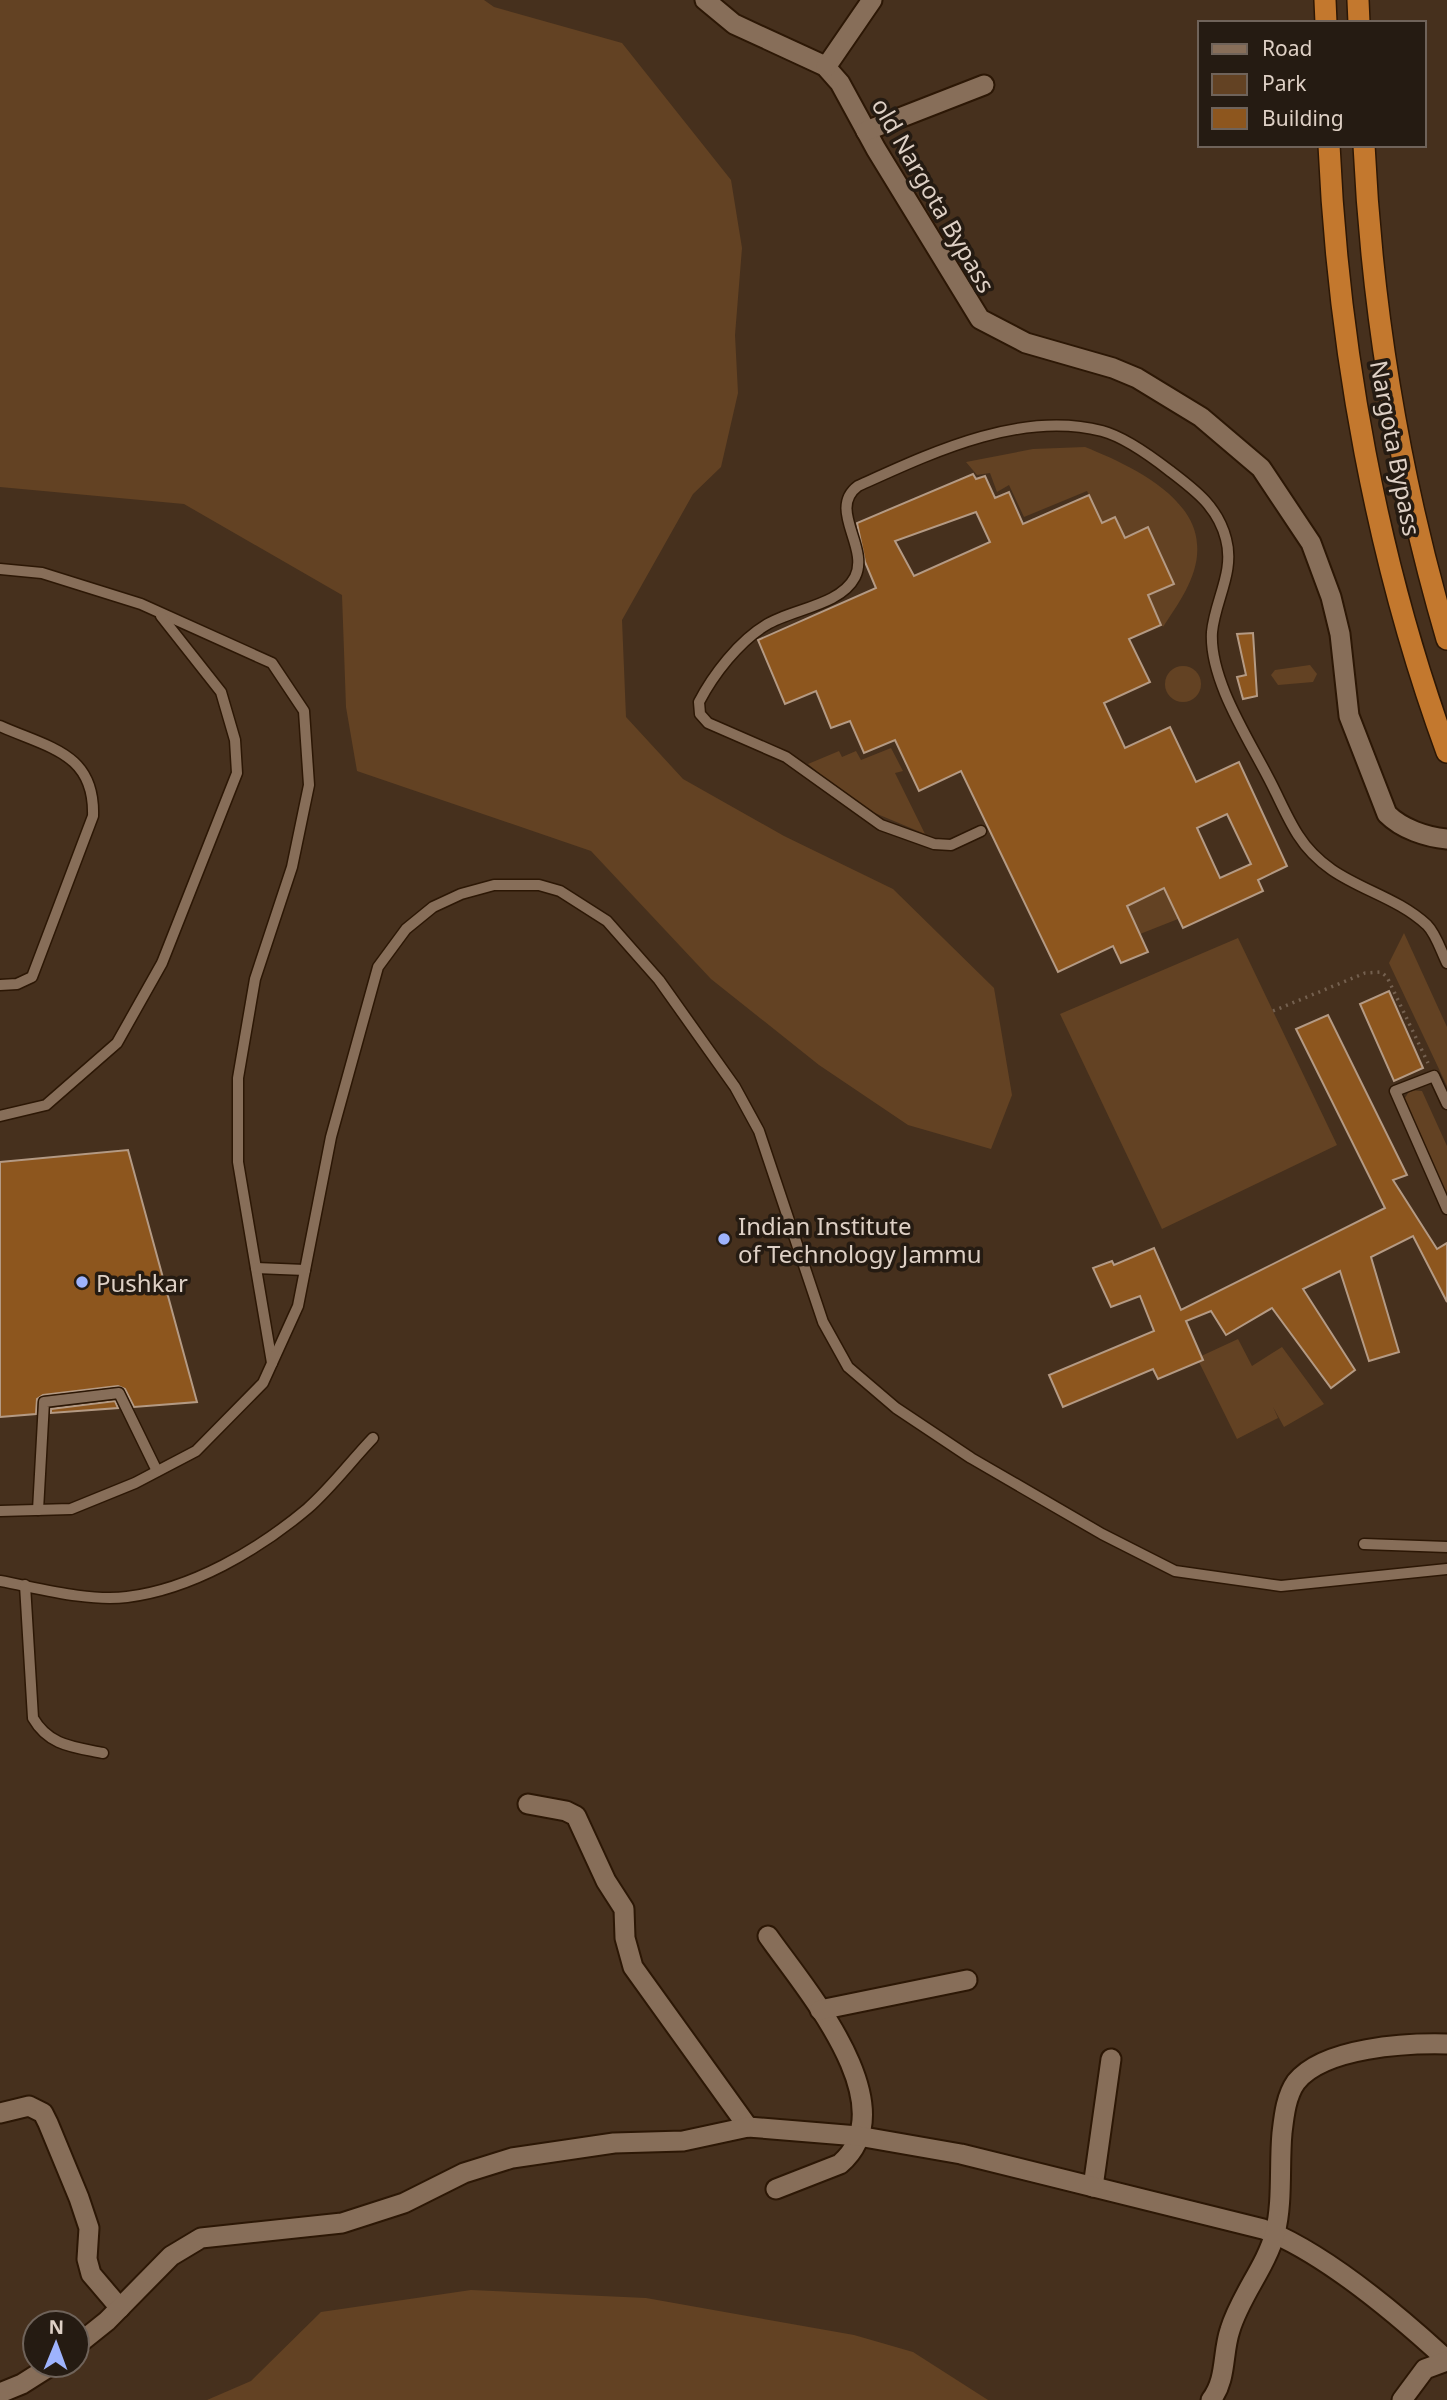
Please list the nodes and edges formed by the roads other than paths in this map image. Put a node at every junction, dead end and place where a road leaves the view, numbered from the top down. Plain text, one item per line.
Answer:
1 (705, 0) edge
2 (873, 0) edge
3 (1325, 0) edge
4 (1358, 0) edge
5 (1326, 21) edge
6 (1359, 21) edge
7 (826, 67) junction
8 (984, 85) dead end
9 (866, 131) junction
10 (1329, 147) edge
11 (1364, 147) edge
12 (0, 569) edge
13 (159, 612) junction
14 (1447, 639) edge
15 (0, 726) edge
16 (1447, 752) edge
17 (981, 831) dead end
18 (1447, 839) edge
19 (1447, 962) edge
20 (0, 985) edge
21 (1447, 1104) edge
22 (0, 1116) edge
23 (1447, 1209) edge
24 (256, 1268) junction
25 (305, 1270) junction
26 (272, 1363) junction
27 (373, 1438) dead end
28 (157, 1471) junction
29 (38, 1510) junction
30 (0, 1511) edge
31 (1364, 1544) dead end
32 (1447, 1547) edge
33 (1447, 1569) edge
34 (0, 1581) edge
35 (25, 1586) junction
36 (103, 1753) dead end
37 (528, 1804) dead end
38 (768, 1936) dead end
39 (967, 1980) dead end
40 (820, 2010) junction
41 (1447, 2044) edge
42 (1111, 2059) dead end
43 (0, 2113) edge
44 (748, 2127) junction
45 (858, 2136) junction
46 (1093, 2187) junction
47 (776, 2189) dead end
48 (1275, 2234) junction
49 (120, 2308) junction
50 (91, 2333) edge
51 (1447, 2360) edge
52 (30, 2379) edge
53 (0, 2393) edge
54 (1211, 2400) edge
55 (1402, 2400) edge

1 - 7 street, old Nargota Bypass
2 - 7 street
3 - 5 highway
4 - 6 highway
7 - 9 street, old Nargota Bypass
8 - 9 street
9 - 18 street, old Nargota Bypass
10 - 16 highway, Nargota Bypass
11 - 14 highway, Nargota Bypass
12 - 13 lane
13 - 22 lane
13 - 24 lane
15 - 20 lane
17 - 19 lane
21 - 23 lane
24 - 25 lane
24 - 26 lane
25 - 26 lane
25 - 33 lane
26 - 28 lane
27 - 35 lane
28 - 29 lane
28 - 29 lane
29 - 30 lane
31 - 32 lane
34 - 35 lane
35 - 36 lane
37 - 44 street
38 - 40 street
39 - 40 street
40 - 45 street
41 - 48 street
42 - 46 street
43 - 49 street
44 - 45 street
44 - 49 street
45 - 46 street
45 - 47 street
46 - 48 street
48 - 51 street
48 - 54 street
49 - 50 street
51 - 55 street
52 - 53 street

